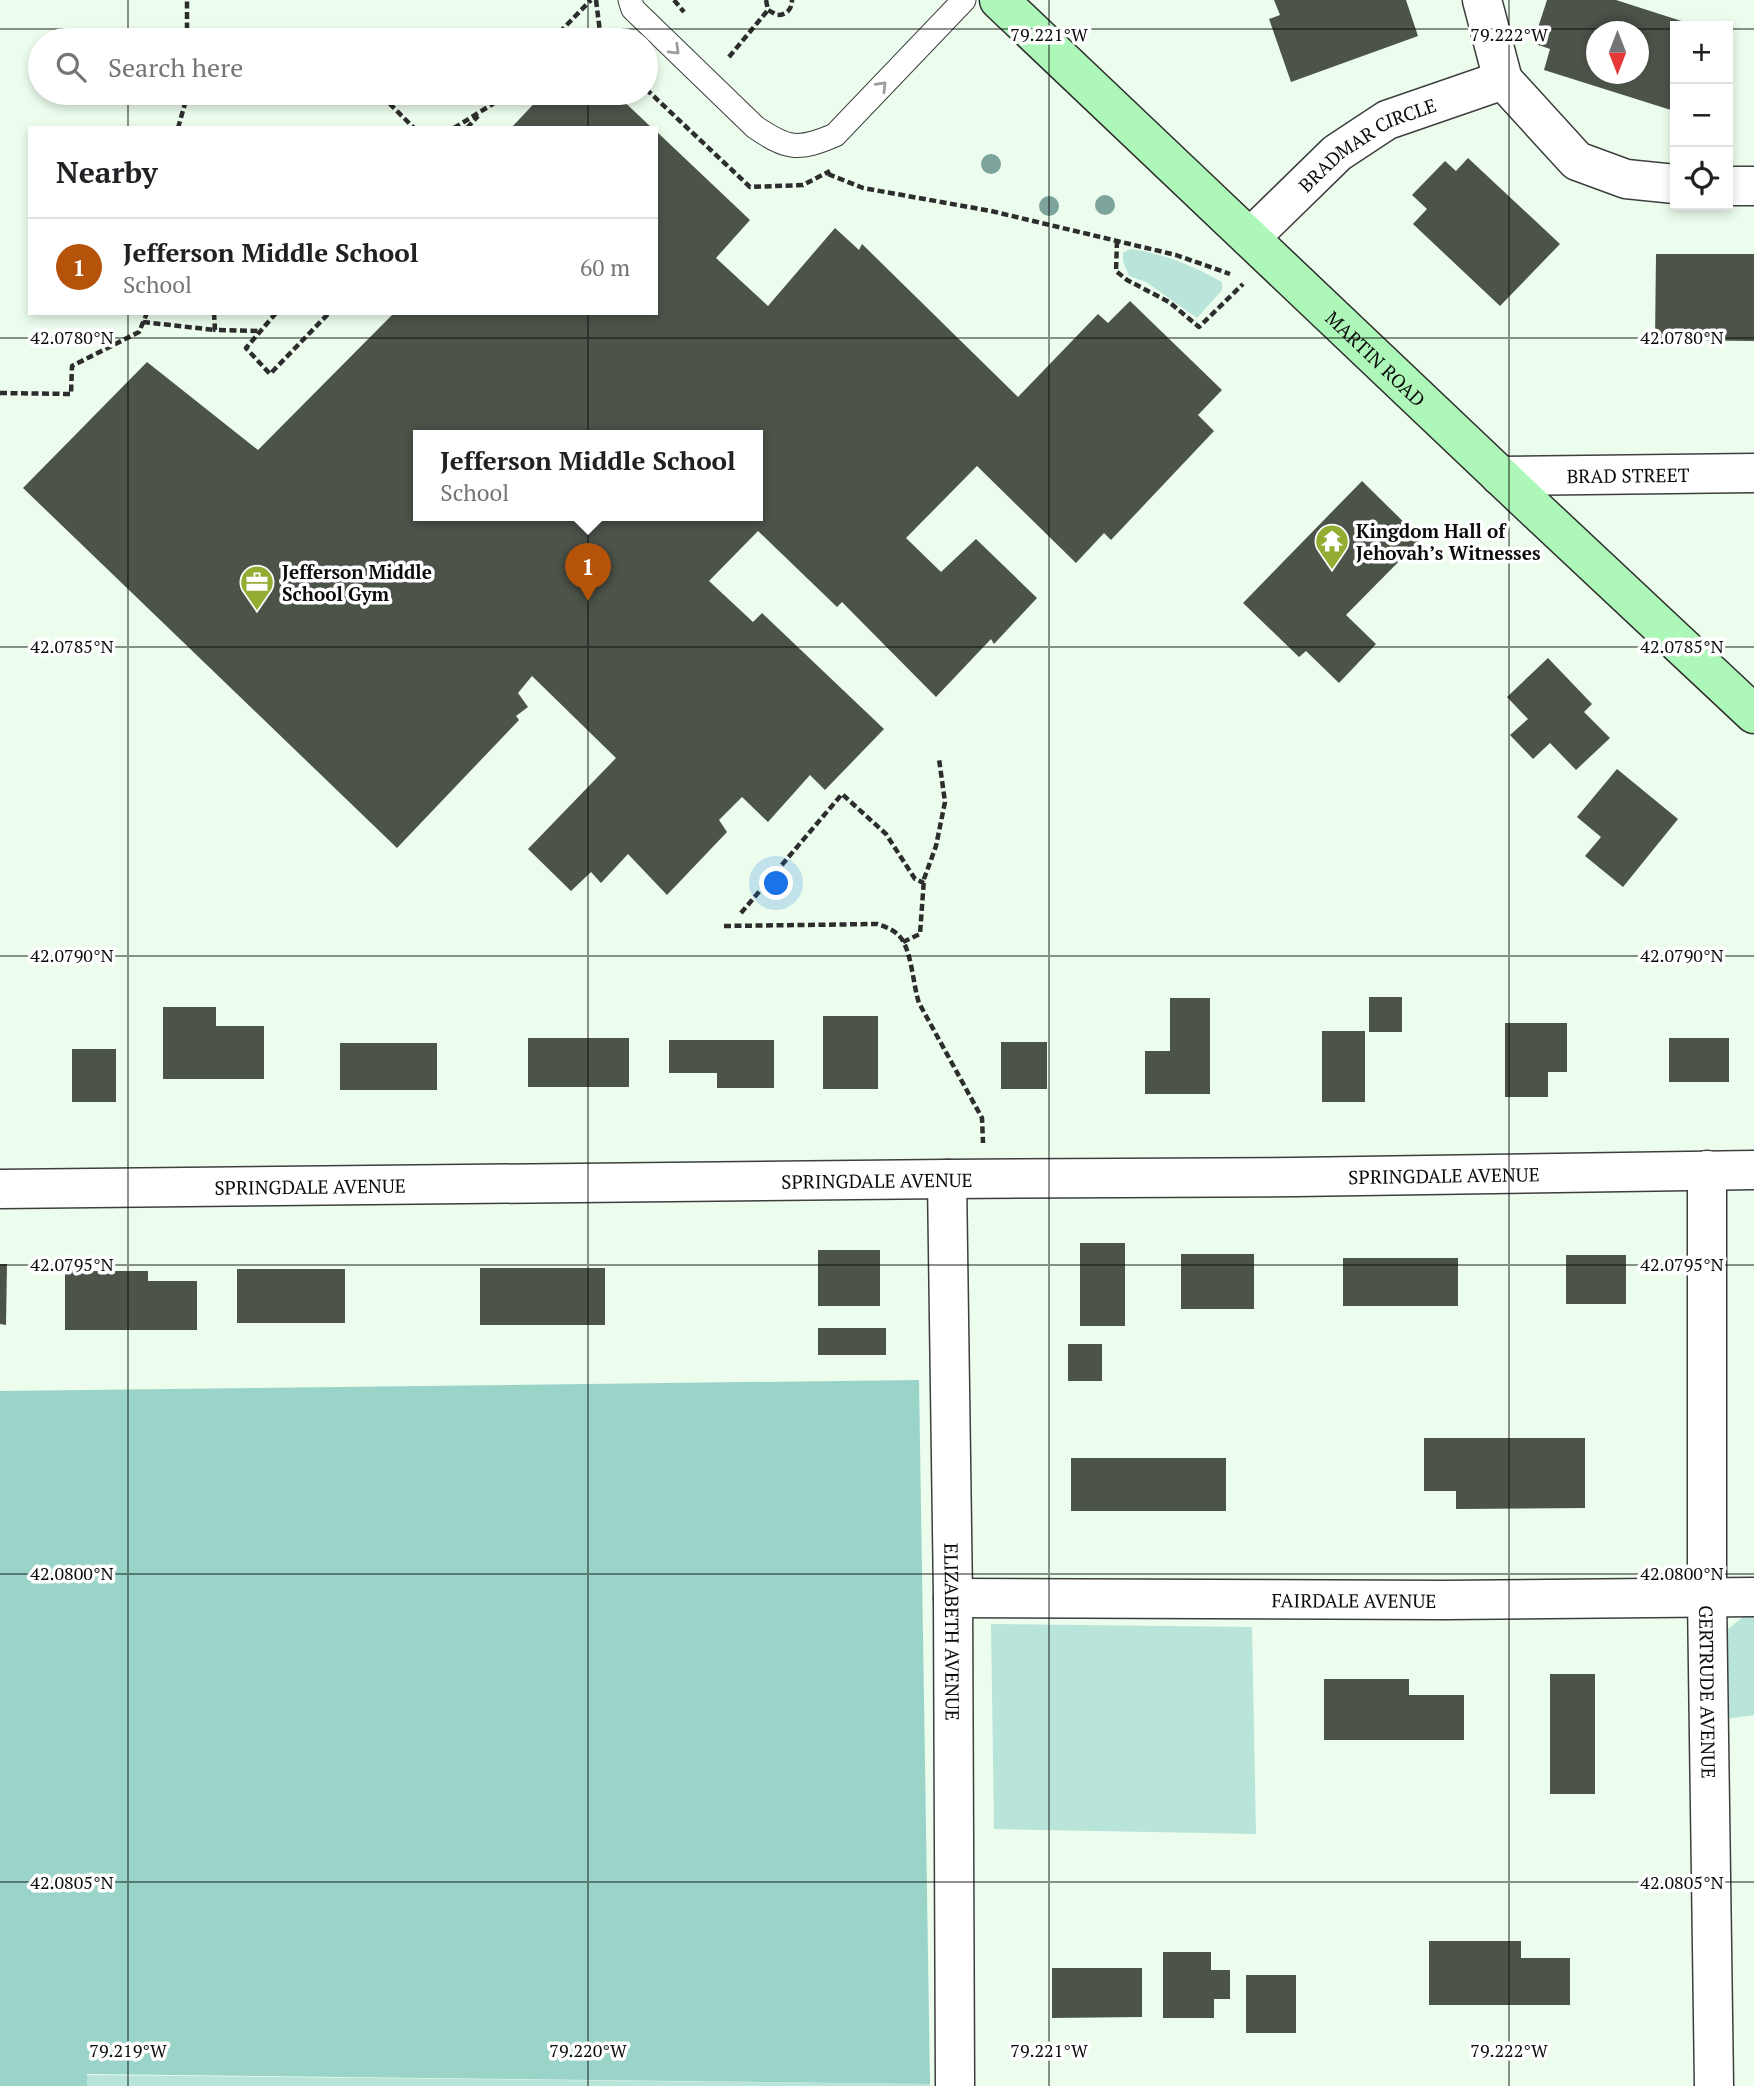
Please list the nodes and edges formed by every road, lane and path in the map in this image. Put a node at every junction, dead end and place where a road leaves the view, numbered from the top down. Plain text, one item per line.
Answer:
1 (187, 0) edge
2 (590, 0) edge
3 (596, 0) edge
4 (630, 0) edge
5 (674, 0) edge
6 (766, 0) edge
7 (792, 0) edge
8 (964, 0) edge
9 (999, 0) edge
10 (1482, 0) edge
11 (768, 10) junction
12 (691, 22) dead end
13 (187, 28) edge
14 (563, 28) edge
15 (600, 28) edge
16 (653, 28) edge
17 (658, 33) edge
18 (719, 48) dead end
19 (729, 57) junction
20 (738, 66) dead end
21 (1503, 80) junction
22 (658, 100) edge
23 (185, 105) edge
24 (391, 105) edge
25 (491, 105) edge
26 (485, 109) junction
27 (179, 126) edge
28 (412, 126) edge
29 (457, 126) edge
30 (469, 126) edge
31 (834, 168) dead end
32 (827, 174) junction
33 (1670, 183) edge
34 (1733, 186) edge
35 (1754, 186) edge
36 (1117, 241) junction
37 (1238, 253) junction
38 (1236, 276) junction
39 (146, 315) edge
40 (214, 315) edge
41 (274, 315) edge
42 (327, 315) edge
43 (144, 322) junction
44 (215, 330) junction
45 (261, 331) junction
46 (0, 393) edge
47 (1754, 473) edge
48 (1500, 476) junction
49 (1754, 714) edge
50 (939, 759) dead end
51 (924, 883) junction
52 (741, 912) dead end
53 (724, 926) dead end
54 (903, 942) junction
55 (1707, 1170) junction
56 (1754, 1170) edge
57 (965, 1179) junction
58 (0, 1189) edge
59 (1707, 1597) junction
60 (1754, 1597) edge
61 (953, 1598) junction
62 (955, 2086) edge
63 (1714, 2086) edge

1 - 13 path
2 - 14 path
3 - 15 path
4 -> 16 lane
5 - 12 path
6 - 11 path
7 - 11 path
17 -> 8 lane
9 - 37 street, MARTIN ROAD
10 - 21 street
11 - 19 path
18 - 19 path
19 - 20 path
21 - 33 street
21 - 37 street, BRADMAR CIRCLE
22 - 32 path
23 - 27 path
24 - 28 path
25 - 26 path
26 - 29 path
26 - 30 path
31 - 32 path
32 - 36 path
34 - 35 street
36 - 38 path
36 - 38 path
37 - 38 path
37 - 48 street, MARTIN ROAD
39 - 43 path
40 - 44 path
41 - 45 path
42 - 45 path
43 - 44 path
43 - 46 path
44 - 45 path
47 - 48 street, BRAD STREET
48 - 49 street, MARTIN ROAD
50 - 51 path
51 - 52 path
51 - 54 path
53 - 54 path
54 - 57 path
55 - 56 street, SPRINGDALE AVENUE
55 - 57 street, SPRINGDALE AVENUE
55 - 59 street, GERTRUDE AVENUE
57 - 58 street, SPRINGDALE AVENUE
57 - 61 street, ELIZABETH AVENUE
59 - 60 street, FAIRDALE AVENUE
59 - 61 street, FAIRDALE AVENUE
59 - 63 street, GERTRUDE AVENUE
61 - 62 street, ELIZABETH AVENUE

